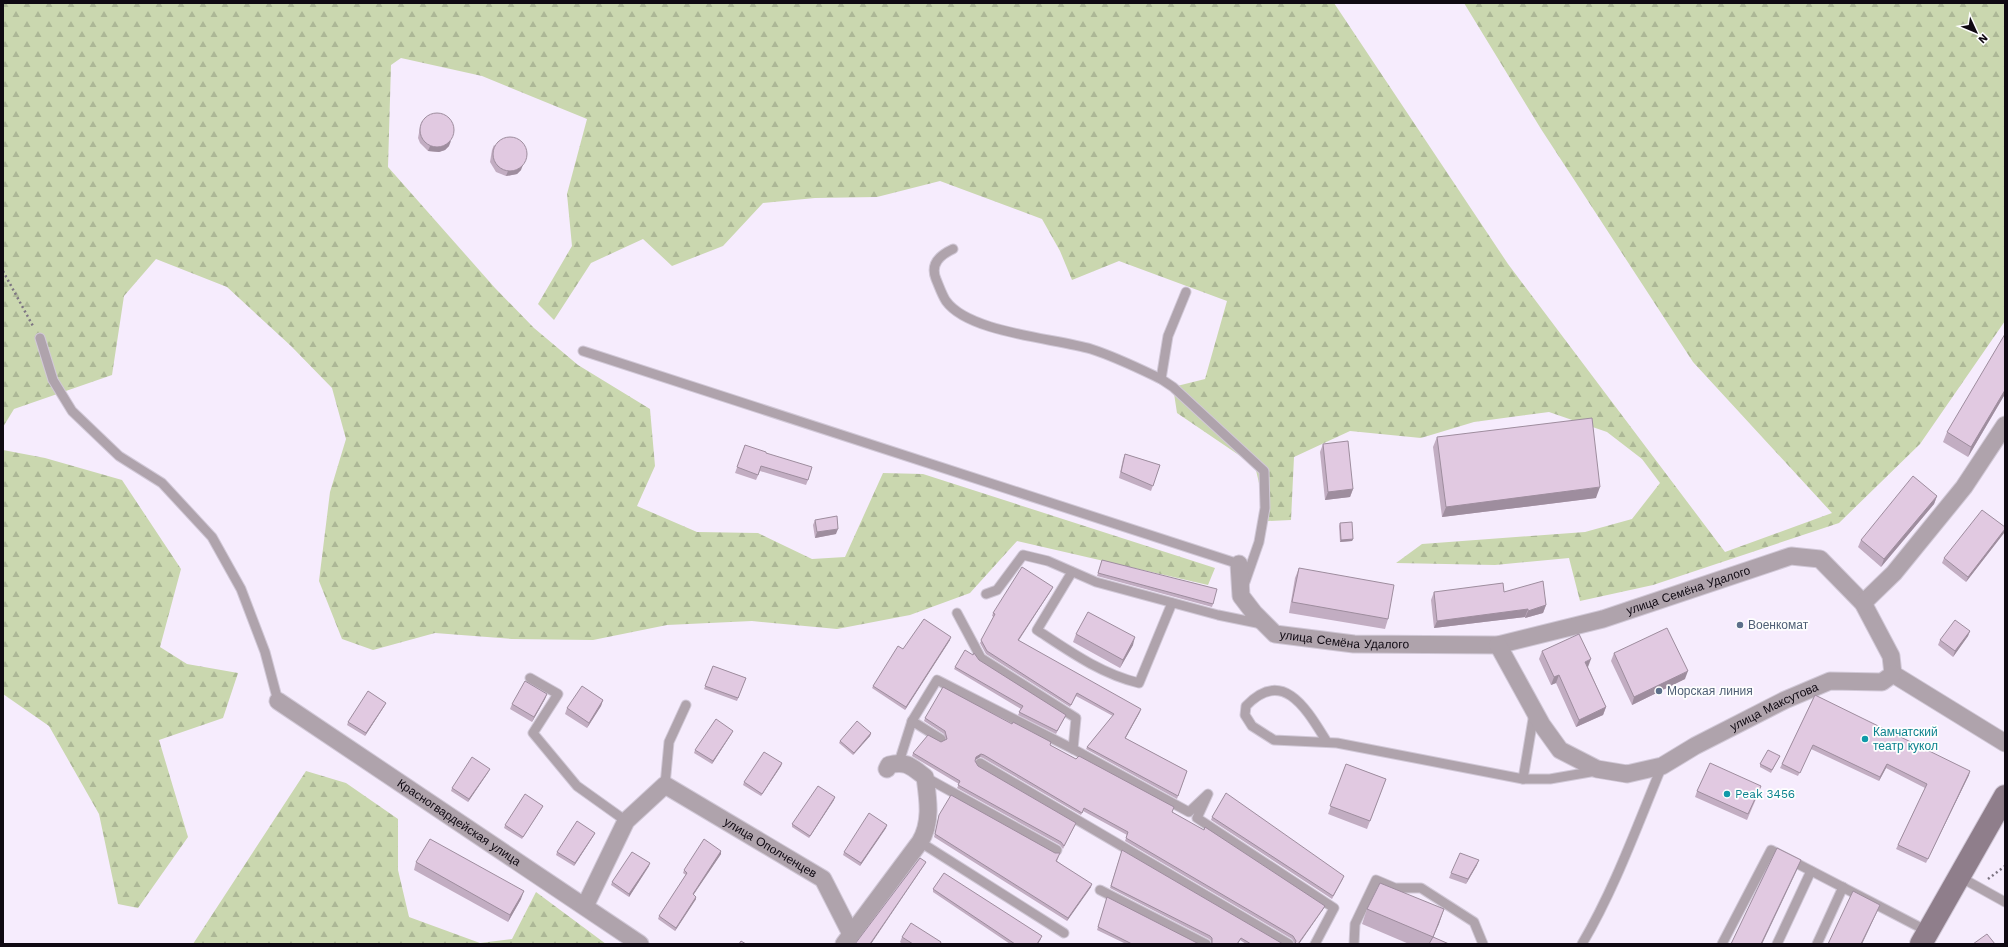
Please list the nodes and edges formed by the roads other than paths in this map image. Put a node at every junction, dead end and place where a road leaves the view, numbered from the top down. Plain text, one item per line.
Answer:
1 (953, 248) dead end
2 (1186, 292) dead end
3 (40, 338) road end
4 (582, 352) dead end
5 (1161, 378) junction
6 (2005, 425) edge
7 (1239, 564) joint
8 (1072, 572) junction
9 (986, 594) dead end
10 (1241, 596) junction
11 (1172, 603) junction
12 (1863, 603) junction
13 (957, 613) dead end
14 (1265, 625) junction
15 (1498, 645) junction
16 (1893, 674) junction
17 (530, 678) dead end
18 (278, 702) joint
19 (686, 705) dead end
20 (1534, 711) junction
21 (912, 721) junction
22 (942, 739) dead end
23 (1327, 742) junction
24 (2005, 743) edge
25 (1073, 749) junction
26 (980, 763) dead end
27 (893, 766) joint
28 (1662, 766) junction
29 (1603, 770) junction
30 (925, 777) junction
31 (1523, 779) junction
32 (665, 785) junction
33 (2005, 796) edge
34 (626, 822) junction
35 (920, 842) junction
36 (1057, 850) dead end
37 (1811, 871) junction
38 (1960, 877) junction
39 (1843, 887) junction
40 (1100, 890) dead end
41 (2005, 902) edge
42 (585, 906) junction
43 (1064, 933) dead end
44 (1925, 938) edge
45 (848, 939) edge
46 (640, 944) edge
47 (1206, 944) edge
48 (1289, 944) edge
49 (1315, 944) edge
50 (1354, 944) edge
51 (1483, 944) edge
52 (1582, 944) edge
53 (1722, 944) edge
54 (1777, 944) edge
55 (1816, 944) edge

1 - 5 lane
2 - 5 lane
3 - 18 lane
4 - 7 lane
5 - 10 lane
6 - 12 street
7 - 10 street
8 - 9 lane
8 - 11 lane
8 - 11 lane
10 - 14 street, улица Семёна Удалого
11 - 14 lane
12 - 15 street, улица Семёна Удалого
12 - 16 street
13 - 25 lane
14 - 15 street, улица Семёна Удалого
15 - 20 street
16 - 24 street
16 - 28 street, улица Максутова
17 - 34 lane
18 - 42 street, Красногвардейская улица
19 - 32 lane
20 - 29 street
20 - 31 lane
21 - 22 lane
21 - 25 lane
21 - 27 lane
23 - 23 lane
23 - 31 lane
25 - 49 lane
26 - 48 lane
27 - 30 street
28 - 29 street
28 - 52 lane
29 - 31 lane
30 - 35 street
30 - 36 lane
32 - 34 street
32 - 45 street, улица Ополченцев
33 - 38 main road
34 - 42 street
35 - 43 lane
35 - 45 street
37 - 39 lane
37 - 53 lane
37 - 54 lane
38 - 41 lane
38 - 44 main road
39 - 44 lane
39 - 55 lane
40 - 47 lane
42 - 46 street, Красногвардейская улица
50 - 51 lane

